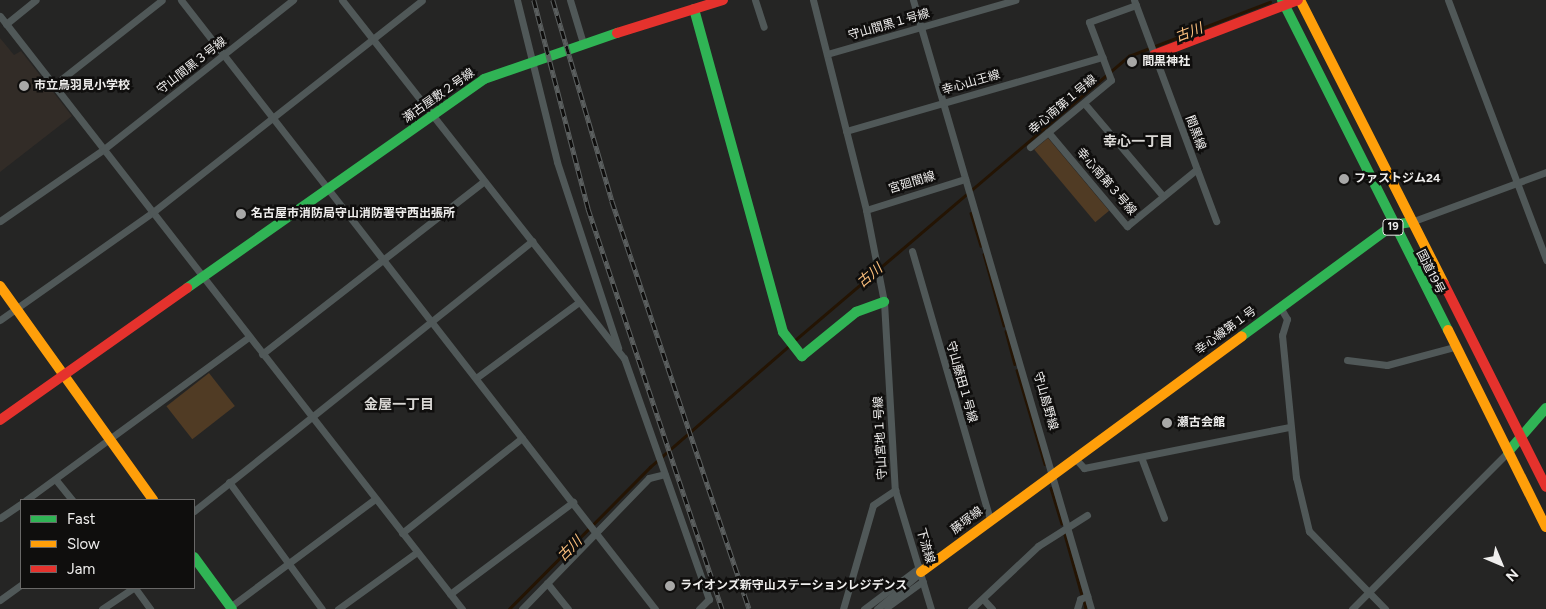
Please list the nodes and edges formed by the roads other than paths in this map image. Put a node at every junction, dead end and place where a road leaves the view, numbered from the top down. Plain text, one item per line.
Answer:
1 (36, 0) edge
2 (162, 0) edge
3 (181, 0) edge
4 (293, 0) edge
5 (342, 0) edge
6 (422, 0) edge
7 (517, 0) edge
8 (570, 0) edge
9 (723, 0) edge
10 (755, 0) edge
11 (813, 0) edge
12 (913, 0) edge
13 (1015, 0) edge
14 (1299, 0) edge
15 (1448, 0) edge
16 (1284, 2) edge
17 (1135, 3) edge
18 (694, 9) junction
19 (0, 16) edge
20 (6, 24) junction
21 (764, 27) dead end
22 (921, 27) junction
23 (371, 39) junction
24 (583, 43) junction
25 (1153, 53) junction
26 (827, 54) junction
27 (222, 55) junction
28 (1103, 56) junction
29 (531, 60) junction
30 (54, 84) junction
31 (943, 103) junction
32 (1084, 103) junction
33 (433, 115) junction
34 (271, 118) junction
35 (846, 131) junction
36 (1048, 132) junction
37 (1030, 147) dead end
38 (104, 149) junction
39 (1196, 169) junction
40 (1546, 172) edge
41 (484, 181) junction
42 (967, 182) junction
43 (1517, 183) junction
44 (328, 190) junction
45 (1163, 196) junction
46 (866, 210) junction
47 (153, 212) junction
48 (0, 221) edge
49 (1216, 221) dead end
50 (1410, 222) junction
51 (1392, 225) junction
52 (532, 241) junction
53 (912, 251) dead end
54 (383, 260) junction
55 (1546, 260) edge
56 (204, 280) junction
57 (0, 286) edge
58 (579, 302) junction
59 (884, 302) junction
60 (1280, 307) junction
61 (16, 308) junction
62 (0, 320) edge
63 (431, 321) junction
64 (249, 337) junction
65 (1454, 347) junction
66 (619, 353) junction
67 (262, 354) junction
68 (1347, 360) dead end
69 (63, 376) junction
70 (476, 378) junction
71 (1546, 408) edge
72 (310, 416) junction
73 (0, 420) edge
74 (1290, 427) junction
75 (1519, 436) junction
76 (522, 438) junction
77 (111, 442) junction
78 (1508, 452) junction
79 (1074, 457) junction
80 (1140, 457) junction
81 (664, 471) junction
82 (1054, 472) junction
83 (56, 480) junction
84 (229, 482) junction
85 (1546, 487) edge
86 (895, 490) junction
87 (28, 499) edge
88 (71, 499) edge
89 (152, 499) edge
90 (376, 499) junction
91 (572, 502) junction
92 (20, 505) edge
93 (195, 510) edge
94 (1088, 515) dead end
95 (0, 518) edge
96 (1164, 518) dead end
97 (990, 520) junction
98 (1066, 524) junction
99 (1546, 527) edge
100 (402, 533) junction
101 (596, 535) junction
102 (417, 552) junction
103 (195, 558) edge
104 (288, 564) junction
105 (921, 574) junction
106 (548, 583) junction
107 (20, 587) edge
108 (132, 589) edge
109 (135, 589) edge
110 (1369, 593) junction
111 (450, 594) junction
112 (1088, 596) junction
113 (0, 600) edge
114 (984, 600) junction
115 (231, 608) edge
116 (102, 609) edge
117 (150, 609) edge
118 (322, 609) edge
119 (338, 609) edge
120 (462, 609) edge
121 (522, 609) edge
122 (568, 609) edge
123 (655, 609) edge
124 (699, 609) edge
125 (843, 609) edge
126 (864, 609) edge
127 (877, 609) edge
128 (884, 609) edge
129 (931, 609) edge
130 (971, 609) edge
131 (992, 609) edge
132 (1077, 609) edge
133 (1091, 609) edge
134 (1352, 609) edge
135 (1385, 609) edge

1 - 20 street
2 - 30 street
3 - 27 street
4 - 27 street, 守山間黒３号線
5 - 23 street
6 - 23 street
7 - 29 street
8 - 24 street
9 - 18 main road, 瀬古屋敷２号線
10 - 21 street
11 - 26 street
12 - 22 street
13 - 22 street, 守山間黒１号線
14 - 16 main road
14 - 50 main road, 国道19号 / 19
15 - 43 street
16 - 25 main road
16 - 51 main road, 国道19号 / 19
17 - 25 street, 間黒線
17 - 28 street
18 - 24 main road, 瀬古屋敷２号線
18 - 59 main road
19 - 20 street
20 - 30 street
22 - 26 street, 守山間黒１号線
22 - 31 street
23 - 33 street
23 - 34 street
24 - 29 main road, 瀬古屋敷２号線
25 - 39 street, 間黒線
26 - 35 street
27 - 34 street
27 - 38 street, 守山間黒３号線
28 - 31 street, 幸心山王線
28 - 32 street, 幸心南第１号線
29 - 33 main road, 瀬古屋敷２号線
29 - 66 street
30 - 38 street
31 - 35 street, 幸心山王線
31 - 42 street
32 - 36 street, 幸心南第１号線
32 - 45 street
33 - 41 street
33 - 44 main road, 瀬古屋敷２号線
34 - 44 street
34 - 47 street
35 - 46 street
36 - 37 street, 幸心南第１号線
36 - 45 street, 幸心南第３号線
38 - 47 street
38 - 48 street, 守山間黒３号線
39 - 45 street, 幸心南第３号線
39 - 49 street, 間黒線
40 - 43 street
41 - 52 street
41 - 54 street
42 - 46 street, 宮廻間線
42 - 82 street, 守山島野線
43 - 50 street
43 - 55 street
44 - 54 street
44 - 56 main road, 瀬古屋敷２号線
46 - 59 street, 守山宮地１号線
47 - 56 street
47 - 61 street
50 - 51 main road
50 - 75 main road, 国道19号 / 19
51 - 60 main road, 幸心線第１号
51 - 65 main road, 国道19号 / 19
52 - 58 street
52 - 63 street
53 - 97 street, 守山藤田１号線
54 - 63 street
54 - 67 street
56 - 64 street
56 - 69 main road, 瀬古屋敷２号線
57 - 61 main road
58 - 66 street
58 - 70 street
59 - 86 street, 守山宮地１号線
60 - 74 street
60 - 79 main road, 幸心線第１号
61 - 62 street
61 - 69 main road
63 - 70 street
63 - 72 street
64 - 67 street
64 - 77 street
65 - 68 street
65 - 78 main road, 国道19号 / 19
66 - 81 street
67 - 72 street
69 - 73 main road, 瀬古屋敷２号線
69 - 77 main road
70 - 76 street
71 - 75 main road
72 - 84 street
72 - 90 street
74 - 80 street
74 - 110 street
75 - 78 main road
75 - 85 main road, 国道19号 / 19
76 - 91 street
76 - 100 street
77 - 83 street
77 - 89 main road
78 - 99 main road, 国道19号 / 19
78 - 110 street
79 - 80 street
79 - 82 main road, 藤塚線
80 - 96 street
81 - 101 street
81 - 124 street
82 - 97 main road, 藤塚線
82 - 98 street, 守山島野線
83 - 87 street
83 - 88 street
84 - 93 street
84 - 104 street
86 - 105 street, 下流線
86 - 125 street, 守山宮地１号線
90 - 100 street
90 - 104 street
91 - 101 street
91 - 111 street
92 - 95 street
94 - 98 street
97 - 105 main road, 藤塚線
98 - 112 street, 守山島野線
98 - 114 street
100 - 102 street
101 - 106 street
101 - 123 street
102 - 111 street
102 - 119 street
103 - 115 main road
104 - 115 street
104 - 118 street
105 - 126 street
105 - 127 street, 藤塚線
105 - 128 street
105 - 129 street, 下流線
106 - 121 street
106 - 122 street
107 - 113 street
108 - 116 street
109 - 117 street
110 - 134 street
110 - 135 street
111 - 120 street
112 - 132 street
112 - 133 street, 守山島野線
114 - 130 street
114 - 131 street

